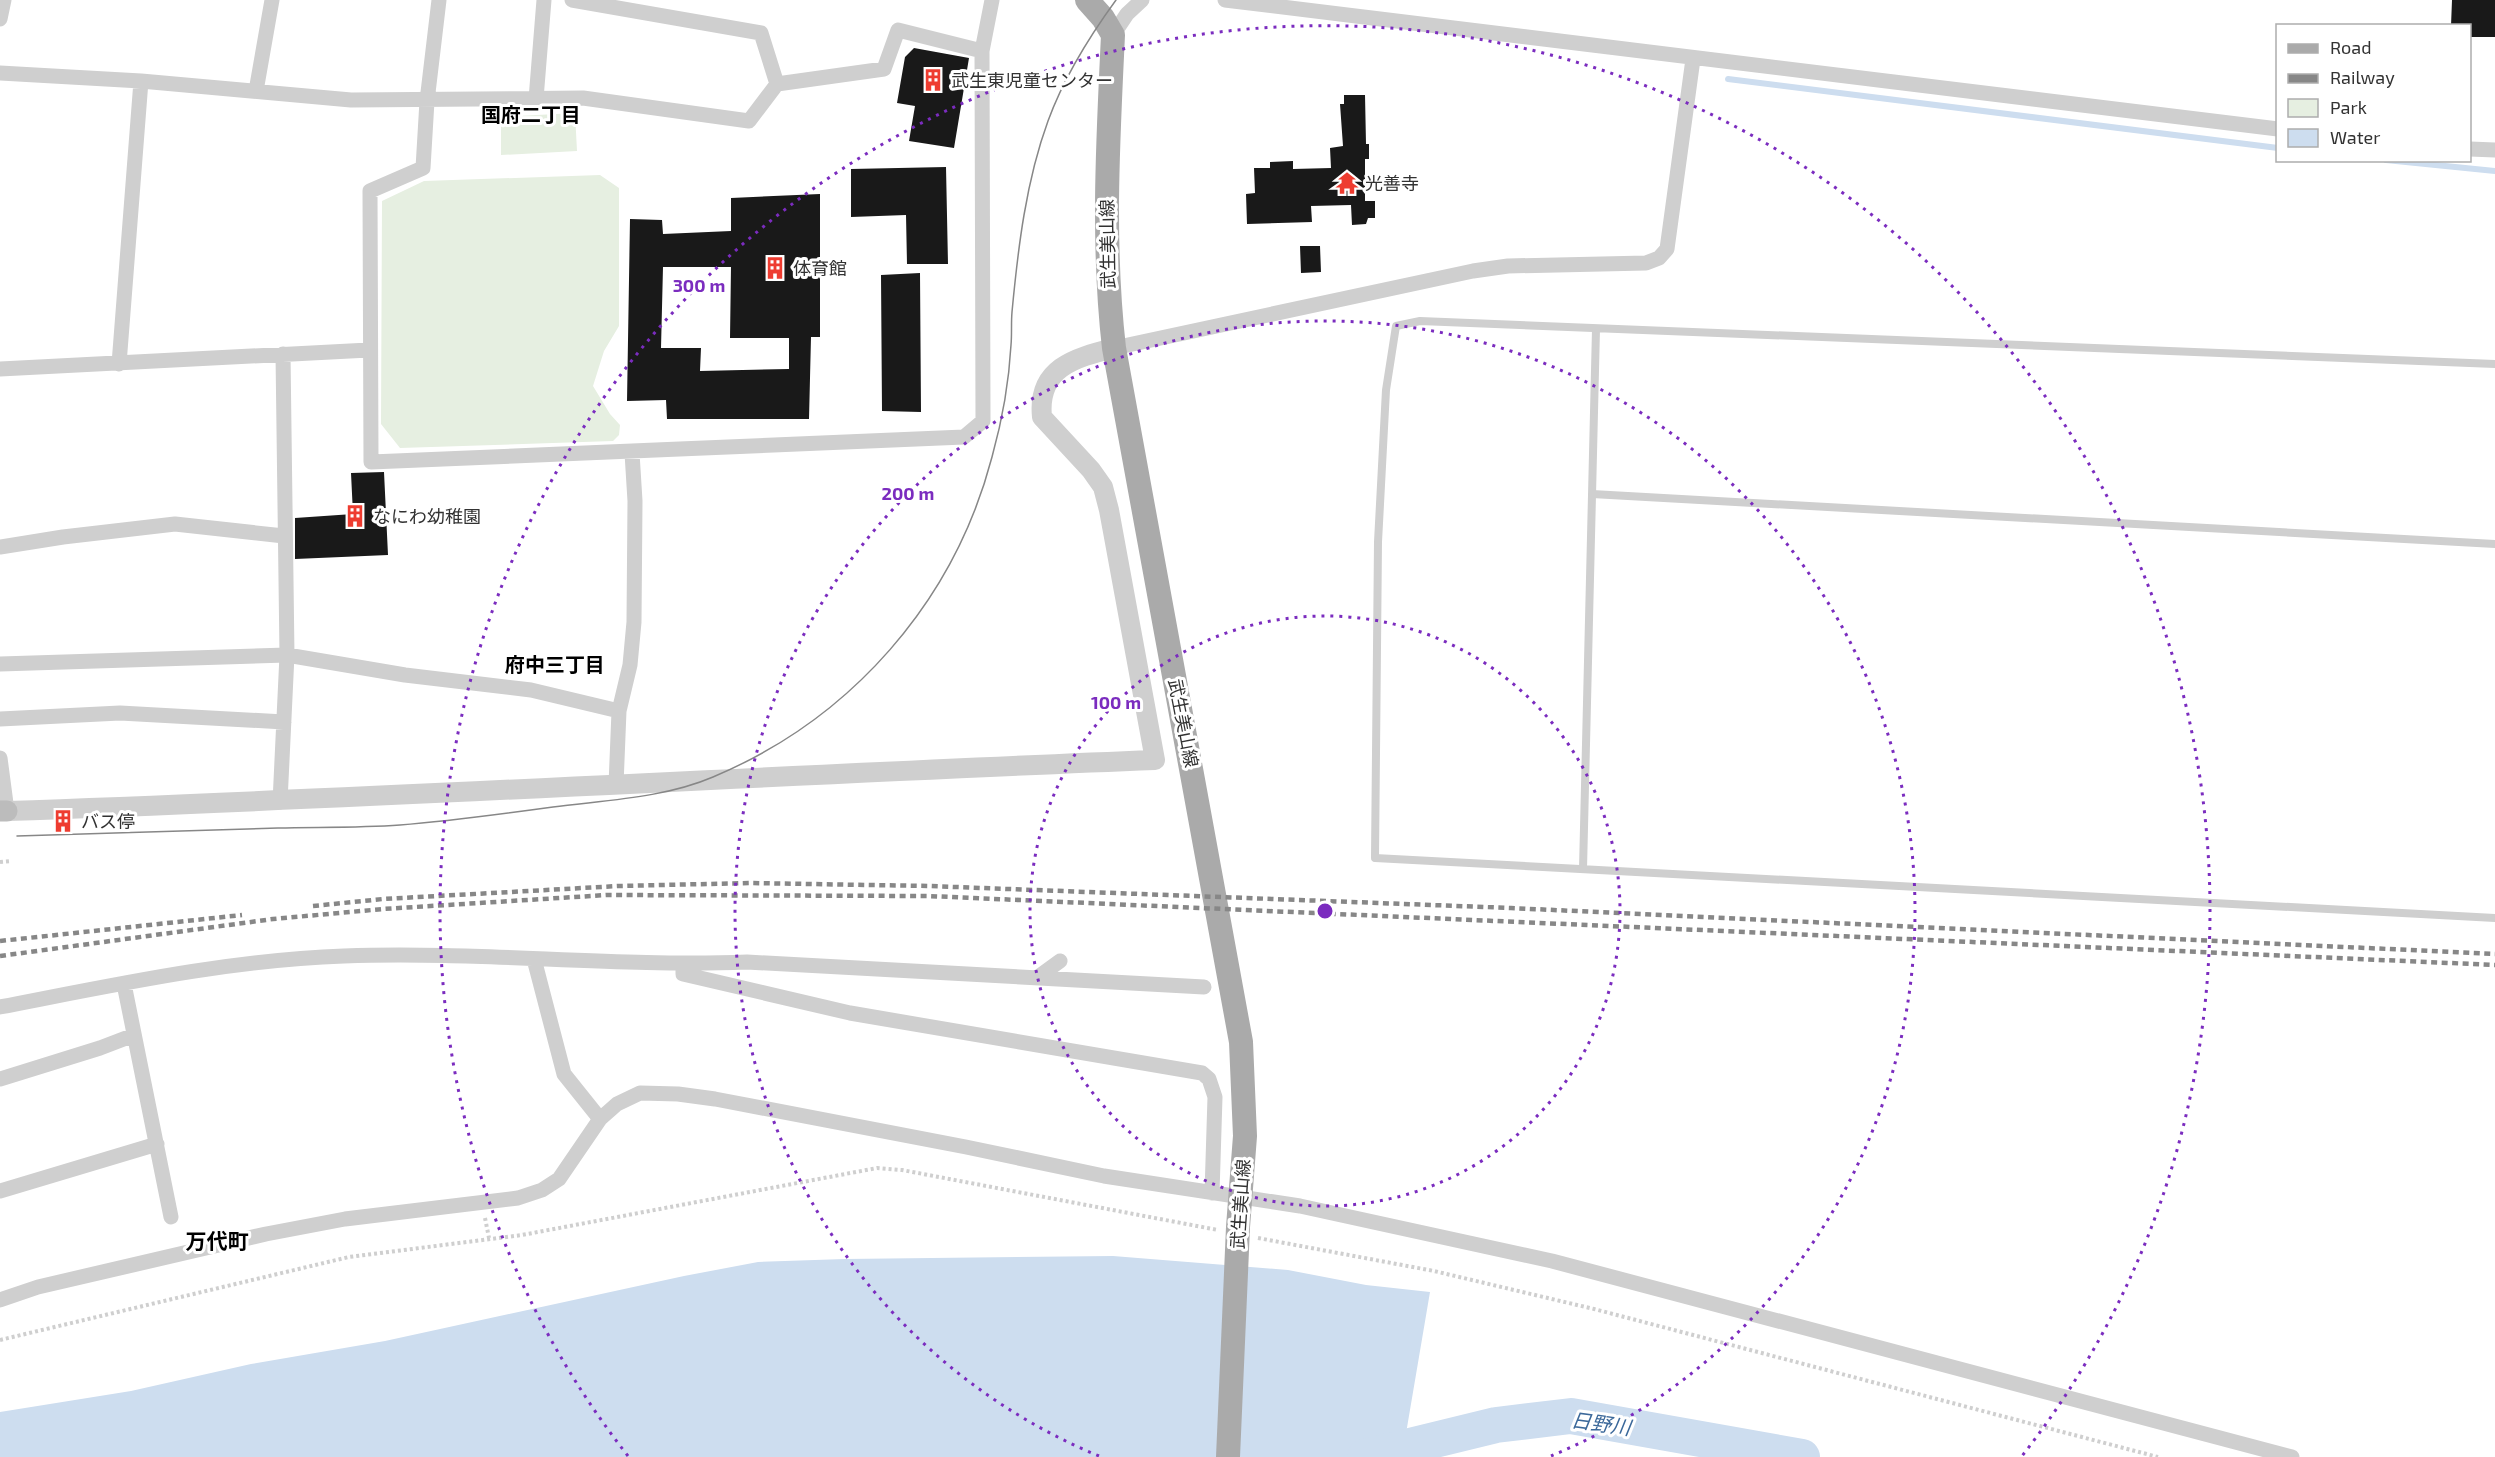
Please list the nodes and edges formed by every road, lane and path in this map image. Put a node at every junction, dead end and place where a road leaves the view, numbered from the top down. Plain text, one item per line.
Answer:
1 (4, 0) edge
2 (272, 0) edge
3 (439, 0) edge
4 (543, 0) edge
5 (572, 0) edge
6 (992, 0) edge
7 (1087, 0) edge
8 (1142, 0) edge
9 (1225, 0) edge
10 (0, 18) edge
11 (1113, 35) junction
12 (982, 51) junction
13 (1693, 59) junction
14 (0, 73) edge
15 (141, 81) junction
16 (777, 84) junction
17 (256, 91) junction
18 (536, 99) junction
19 (427, 101) junction
20 (2276, 129) edge
21 (2471, 148) edge
22 (2495, 150) edge
23 (1596, 329) junction
24 (1114, 348) junction
25 (369, 350) junction
26 (283, 354) junction
27 (119, 364) junction
28 (2495, 364) edge
29 (0, 369) edge
30 (632, 453) junction
31 (1592, 494) junction
32 (284, 536) junction
33 (2495, 544) edge
34 (0, 547) edge
35 (287, 656) junction
36 (0, 664) edge
37 (619, 711) junction
38 (0, 719) edge
39 (284, 722) junction
40 (0, 758) edge
41 (616, 785) junction
42 (280, 802) junction
43 (3, 811) edge
44 (11, 861) dead end
45 (0, 862) edge
46 (1583, 869) junction
47 (2495, 918) edge
48 (534, 959) junction
49 (1060, 961) dead end
50 (683, 964) junction
51 (1038, 977) junction
52 (124, 984) junction
53 (1204, 987) dead end
54 (0, 1006) edge
55 (134, 1035) junction
56 (0, 1079) edge
57 (600, 1119) junction
58 (157, 1144) junction
59 (0, 1191) edge
60 (1212, 1193) junction
61 (1240, 1197) junction
62 (171, 1217) dead end
63 (1238, 1232) junction
64 (0, 1299) edge
65 (0, 1340) edge
66 (1228, 1457) edge
67 (2158, 1457) edge
68 (2292, 1457) edge

1 - 10 street
2 - 17 street
3 - 19 street
4 - 18 street
5 - 16 street
6 - 12 street
7 - 11 main road
8 - 11 street
9 - 13 street
11 - 24 main road, 武生美山線
12 - 16 street
12 - 30 street
13 - 20 street
13 - 24 street
14 - 15 street
15 - 17 street
15 - 27 street
16 - 18 street
17 - 19 street
18 - 19 street
19 - 25 street
21 - 22 street
23 - 28 lane
23 - 31 lane
23 - 46 lane
24 - 41 street
24 - 61 main road, 武生美山線
25 - 26 street
25 - 30 street
26 - 27 street
26 - 32 street
27 - 29 street
30 - 37 street
31 - 33 lane
31 - 46 lane
32 - 34 street
32 - 35 street
35 - 36 street
35 - 37 street
35 - 39 street
37 - 41 street
38 - 39 street
39 - 42 street
40 - 43 street
41 - 42 street
42 - 43 street
44 - 45 path
46 - 47 lane
48 - 50 street
48 - 52 street
48 - 57 street
49 - 51 street
50 - 51 street
50 - 60 street
51 - 53 street
52 - 54 street
52 - 55 street
55 - 56 street
55 - 58 street
57 - 60 street
57 - 64 street
58 - 59 street
58 - 62 street
60 - 61 street
61 - 63 main road, 武生美山線
61 - 68 street
63 - 65 path
63 - 66 main road, 武生美山線
63 - 67 path

